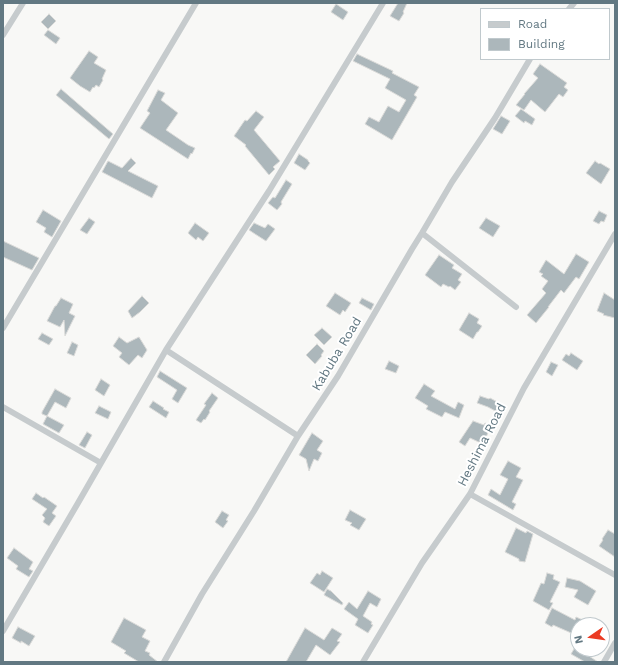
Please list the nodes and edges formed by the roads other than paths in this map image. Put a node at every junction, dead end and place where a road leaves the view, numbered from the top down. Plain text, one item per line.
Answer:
1 (23, 3) edge
2 (196, 3) edge
3 (383, 3) edge
4 (3, 35) edge
5 (529, 60) edge
6 (422, 233) junction
7 (615, 234) edge
8 (516, 307) dead end
9 (3, 328) edge
10 (166, 350) junction
11 (3, 407) edge
12 (298, 436) junction
13 (101, 463) junction
14 (470, 494) junction
15 (615, 575) edge
16 (3, 631) edge
17 (615, 643) edge
18 (164, 662) edge
19 (363, 662) edge
20 (604, 662) edge

1 - 4 street
2 - 9 street
3 - 10 street
5 - 6 street, Kabuba Road
6 - 8 street
6 - 12 street, Kabuba Road
7 - 14 street, Heshima Road
10 - 12 street
10 - 13 street
11 - 13 street
12 - 18 street, Kabuba Road
13 - 16 street
14 - 15 street
14 - 19 street, Heshima Road
17 - 20 street

